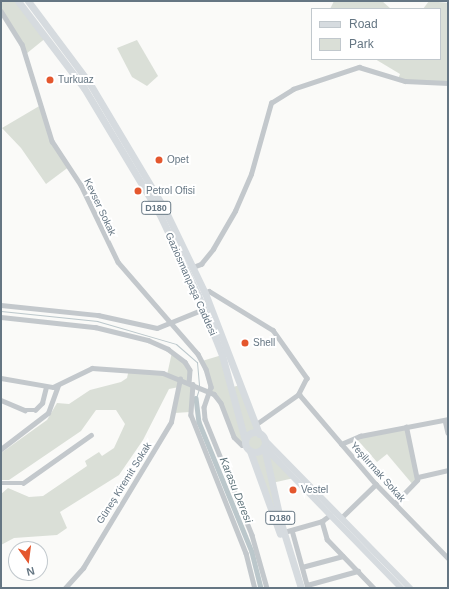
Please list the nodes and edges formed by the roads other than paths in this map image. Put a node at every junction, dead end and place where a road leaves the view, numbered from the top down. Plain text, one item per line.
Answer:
1 (18, 1) edge
2 (28, 1) edge
3 (1, 11) edge
4 (448, 83) edge
5 (193, 267) junction
6 (204, 293) junction
7 (1, 305) edge
8 (204, 309) junction
9 (1, 317) edge
10 (171, 324) junction
11 (1, 378) edge
12 (180, 379) junction
13 (192, 384) junction
14 (58, 386) junction
15 (46, 387) junction
16 (210, 392) junction
17 (298, 394) junction
18 (1, 400) edge
19 (447, 419) edge
20 (255, 425) junction
21 (406, 427) junction
22 (448, 433) edge
23 (91, 435) dead end
24 (262, 440) junction
25 (245, 442) junction
26 (341, 444) junction
27 (1, 449) edge
28 (250, 451) junction
29 (448, 470) edge
30 (418, 477) junction
31 (1, 484) edge
32 (376, 484) junction
33 (395, 503) junction
34 (330, 515) junction
35 (342, 517) junction
36 (322, 521) junction
37 (292, 530) junction
38 (284, 532) junction
39 (343, 556) junction
40 (448, 558) edge
41 (302, 566) junction
42 (358, 571) junction
43 (306, 587) edge
44 (65, 588) edge
45 (255, 588) edge
46 (267, 588) edge
47 (296, 588) edge
48 (374, 588) edge
49 (401, 588) edge
50 (410, 588) edge

1 - 8 highway, Gaziosmanpaşa Caddesi / D180
2 - 5 highway, Gaziosmanpaşa Caddesi / D180
3 - 10 street, Kevser Sokak
4 - 5 street
5 - 6 highway, Gaziosmanpaşa Caddesi / D180
6 - 17 street
6 - 20 highway, Gaziosmanpaşa Caddesi / D180
7 - 10 street
8 - 10 street
8 - 25 highway, Gaziosmanpaşa Caddesi / D180
9 - 13 street
10 - 16 street, Kevser Sokak
11 - 15 street
12 - 13 street
12 - 14 street
12 - 44 street, Güneş Kiremit Sokak
13 - 16 street
13 - 45 street
14 - 15 street
14 - 27 street
15 - 18 street
16 - 25 street
16 - 46 street
17 - 20 street
17 - 26 street, Yeşilırmak Sokak
19 - 21 street
19 - 22 street
20 - 24 highway, Gaziosmanpaşa Caddesi / D180
21 - 26 street
21 - 30 street
23 - 31 street
24 - 25 highway
24 - 28 highway
24 - 34 main road, Gaziosmanpaşa Caddesi
24 - 35 main road, Gaziosmanpaşa Caddesi
24 - 38 highway, D180
25 - 28 highway, Gaziosmanpaşa Caddesi
26 - 32 street, Yeşilırmak Sokak
28 - 47 highway, D180
29 - 30 street
30 - 33 street
32 - 33 street, Yeşilırmak Sokak
32 - 35 street
33 - 40 street, Yeşilırmak Sokak
34 - 36 street
34 - 49 main road, Gaziosmanpaşa Caddesi
35 - 50 main road, Gaziosmanpaşa Caddesi
36 - 37 street
36 - 39 street
37 - 38 street
37 - 41 street
38 - 43 highway, D180
39 - 41 street
39 - 42 street
41 - 43 street
42 - 43 street
42 - 48 street

